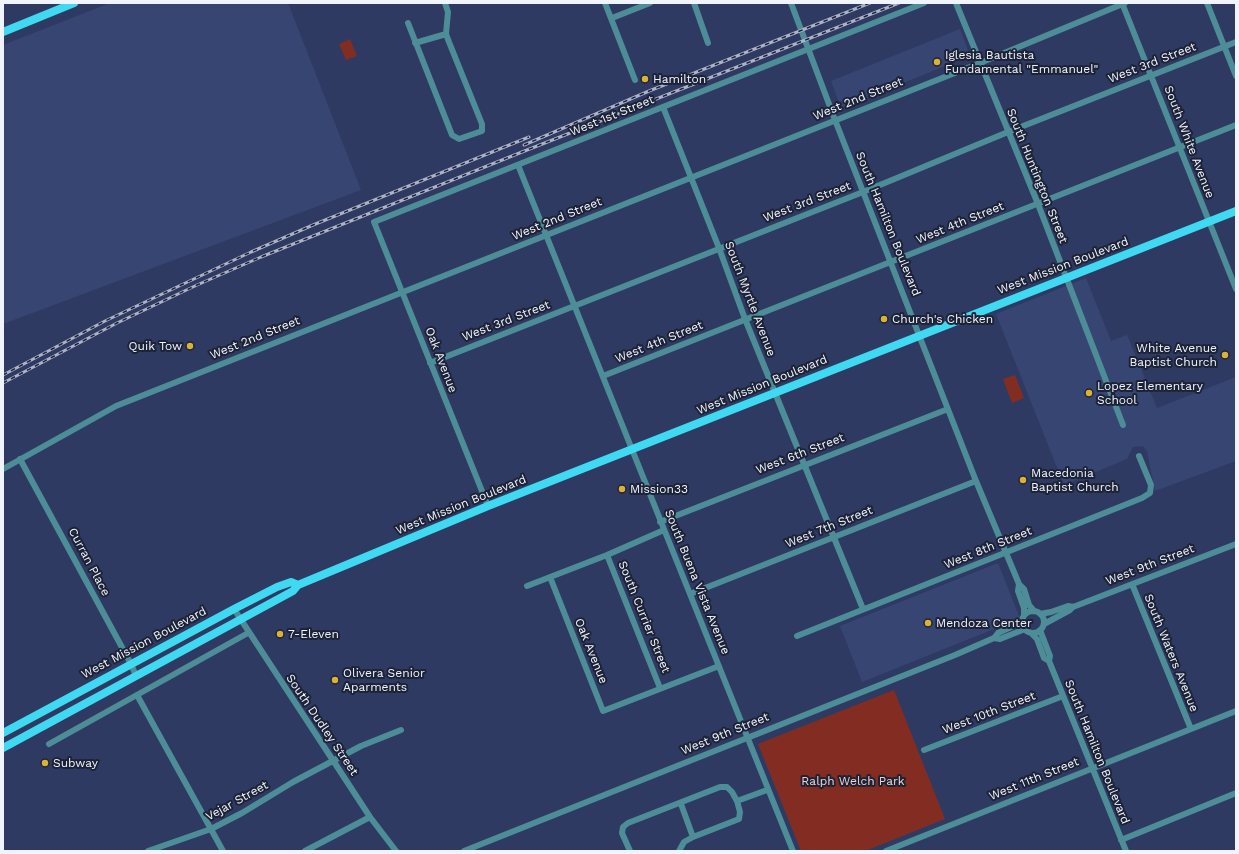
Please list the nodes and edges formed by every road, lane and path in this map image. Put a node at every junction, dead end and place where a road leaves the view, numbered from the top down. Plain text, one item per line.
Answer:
1 (74, 3) edge
2 (445, 3) edge
3 (605, 3) edge
4 (650, 3) edge
5 (694, 3) edge
6 (791, 3) edge
7 (924, 3) edge
8 (956, 3) edge
9 (1123, 3) edge
10 (1207, 3) edge
11 (612, 18) junction
12 (408, 23) dead end
13 (3, 32) edge
14 (446, 34) junction
15 (415, 42) junction
16 (1236, 42) edge
17 (708, 43) dead end
18 (1224, 46) junction
19 (809, 50) junction
20 (980, 63) junction
21 (1150, 75) junction
22 (1236, 76) edge
23 (635, 80) dead end
24 (663, 107) junction
25 (834, 120) junction
26 (1236, 125) edge
27 (1008, 132) junction
28 (1179, 148) junction
29 (518, 165) junction
30 (691, 177) junction
31 (863, 192) junction
32 (1038, 204) junction
33 (1236, 211) edge
34 (374, 222) joint
35 (1208, 222) junction
36 (548, 235) junction
37 (719, 248) junction
38 (891, 262) junction
39 (1065, 277) junction
40 (1236, 289) edge
41 (402, 291) junction
42 (575, 306) junction
43 (745, 319) junction
44 (920, 335) junction
45 (430, 363) junction
46 (603, 376) junction
47 (776, 393) junction
48 (948, 409) junction
49 (1123, 425) dead end
50 (632, 450) junction
51 (1140, 456) dead end
52 (20, 459) junction
53 (804, 464) junction
54 (3, 468) edge
55 (976, 481) junction
56 (488, 506) junction
57 (660, 522) junction
58 (664, 530) junction
59 (833, 537) junction
60 (1236, 544) edge
61 (1006, 553) junction
62 (607, 556) junction
63 (550, 577) junction
64 (1018, 584) junction
65 (1132, 584) junction
66 (298, 585) junction
67 (527, 586) dead end
68 (690, 594) junction
69 (1073, 607) junction
70 (234, 609) junction
71 (863, 609) junction
72 (1037, 613) junction
73 (1024, 615) junction
74 (240, 620) junction
75 (1022, 622) junction
76 (1042, 627) junction
77 (1025, 629) junction
78 (1031, 632) junction
79 (248, 633) junction
80 (797, 636) dead end
81 (994, 638) junction
82 (1049, 661) junction
83 (131, 664) junction
84 (719, 666) junction
85 (136, 676) junction
86 (660, 688) junction
87 (137, 695) junction
88 (1063, 696) junction
89 (1236, 711) edge
90 (1191, 729) junction
91 (401, 730) dead end
92 (3, 733) edge
93 (747, 737) junction
94 (49, 744) dead end
95 (3, 748) edge
96 (924, 750) dead end
97 (334, 762) junction
98 (1093, 768) junction
99 (767, 790) junction
100 (1236, 793) edge
101 (737, 801) junction
102 (681, 804) junction
103 (370, 817) junction
104 (211, 829) junction
105 (693, 837) junction
106 (1121, 840) junction
107 (148, 851) edge
108 (223, 851) edge
109 (305, 851) edge
110 (396, 851) edge
111 (464, 851) edge
112 (630, 851) edge
113 (678, 851) edge
114 (792, 851) edge
115 (886, 851) edge
116 (1126, 851) edge

1 - 13 main road
2 - 14 street
3 - 11 street
4 - 11 street
5 - 17 street
6 - 19 street, South Hamilton Boulevard
7 - 19 street, West 1st Street
8 - 20 street, South Huntington Street
9 - 20 street, West 2nd Street
9 - 21 street, South White Avenue
10 - 18 street
11 - 23 street
12 - 15 street
14 - 15 street
14 - 15 street
16 - 18 street, West 3rd Street
18 - 21 street, West 3rd Street
18 - 22 street
19 - 24 street, West 1st Street
19 - 25 street, South Hamilton Boulevard
20 - 25 street, West 2nd Street
20 - 27 street, South Huntington Street
21 - 27 street, West 3rd Street
21 - 28 street, South White Avenue
24 - 29 street, West 1st Street
24 - 30 street, South Myrtle Avenue
25 - 30 street, West 2nd Street
25 - 31 street, South Hamilton Boulevard
26 - 28 street, West 4th Street
27 - 31 street, West 3rd Street
27 - 32 street, South Huntington Street
28 - 32 street, West 4th Street
28 - 35 street, South White Avenue
29 - 34 street, West 1st Street
29 - 36 street, South Buena Vista Avenue
30 - 36 street, West 2nd Street
30 - 37 street, South Myrtle Avenue
31 - 37 street, West 3rd Street
31 - 38 street, South Hamilton Boulevard
32 - 38 street, West 4th Street
32 - 39 street, South Huntington Street
33 - 35 main road, West Mission Boulevard
34 - 41 street, Oak Avenue
35 - 39 main road, West Mission Boulevard
35 - 40 street, South White Avenue
36 - 41 street, West 2nd Street
36 - 42 street, South Buena Vista Avenue
37 - 42 street, West 3rd Street
37 - 43 street, South Myrtle Avenue
38 - 43 street, West 4th Street
38 - 44 street, South Hamilton Boulevard
39 - 44 main road, West Mission Boulevard
39 - 49 street, South Huntington Street
41 - 45 street, Oak Avenue
41 - 52 street, West 2nd Street
42 - 45 street, West 3rd Street
42 - 46 street, South Buena Vista Avenue
43 - 46 street, West 4th Street
43 - 47 street, South Myrtle Avenue
44 - 47 main road, West Mission Boulevard
44 - 48 street, South Hamilton Boulevard
45 - 56 street, Oak Avenue
46 - 50 street, South Buena Vista Avenue
47 - 50 main road, West Mission Boulevard
47 - 53 street, South Myrtle Avenue
48 - 53 street, West 6th Street
48 - 55 street, South Hamilton Boulevard
50 - 56 main road, West Mission Boulevard
50 - 57 street, South Buena Vista Avenue
51 - 61 street, West 8th Street
52 - 54 street, West 2nd Street
52 - 83 street, Curran Place
53 - 57 street, West 6th Street
53 - 59 street, South Myrtle Avenue
55 - 59 street, West 7th Street
55 - 61 street, South Hamilton Boulevard
56 - 66 main road, West Mission Boulevard
57 - 58 street, South Buena Vista Avenue
58 - 62 street
58 - 68 street, South Buena Vista Avenue
59 - 68 street, West 7th Street
59 - 71 street, South Myrtle Avenue
60 - 65 street, West 9th Street
61 - 64 street, South Hamilton Boulevard
61 - 71 street, West 8th Street
62 - 63 street
62 - 86 street, South Currier Street
63 - 67 street
63 - 86 street, Oak Avenue
64 - 72 street, South Hamilton Boulevard
64 - 73 street, South Hamilton Boulevard
65 - 69 street, West 9th Street
65 - 90 street, South Waters Avenue
66 - 70 main road, West Mission Boulevard
66 - 74 main road, West Mission Boulevard
68 - 84 street, South Buena Vista Avenue
69 - 72 street, West 9th Street
69 - 76 street, West 9th Street
70 - 74 street, South Dudley Street
70 - 83 main road, West Mission Boulevard
71 - 80 street, West 8th Street
72 - 73 street
72 - 76 street
73 - 75 street
74 - 79 street, South Dudley Street
74 - 85 main road, West Mission Boulevard
75 - 77 street
75 - 81 street, West 9th Street
76 - 78 street
76 - 82 street, South Hamilton Boulevard
77 - 78 street
77 - 81 street, West 9th Street
78 - 82 street, South Hamilton Boulevard
79 - 87 street
79 - 97 street, South Dudley Street
81 - 93 street, West 9th Street
82 - 88 street, South Hamilton Boulevard
83 - 85 street, Curran Place
83 - 92 main road, West Mission Boulevard
84 - 86 street
84 - 93 street, South Buena Vista Avenue
85 - 95 main road, West Mission Boulevard
87 - 94 street
87 - 104 street
88 - 96 street, West 10th Street
88 - 98 street, South Hamilton Boulevard
89 - 90 street, West 11th Street
90 - 98 street, West 11th Street
91 - 97 street, Vejar Street
93 - 99 street, South Buena Vista Avenue
93 - 111 street, West 9th Street
97 - 103 street, South Dudley Street
97 - 104 street, Vejar Street
98 - 106 street, South Hamilton Boulevard
98 - 115 street, West 11th Street
99 - 101 street
99 - 114 street, South Buena Vista Avenue
100 - 106 street
101 - 102 street
101 - 105 street
102 - 105 street
102 - 112 street
103 - 109 street
103 - 110 street, South Dudley Street
104 - 107 street, Vejar Street
104 - 108 street
105 - 113 street
106 - 116 street, South Hamilton Boulevard

